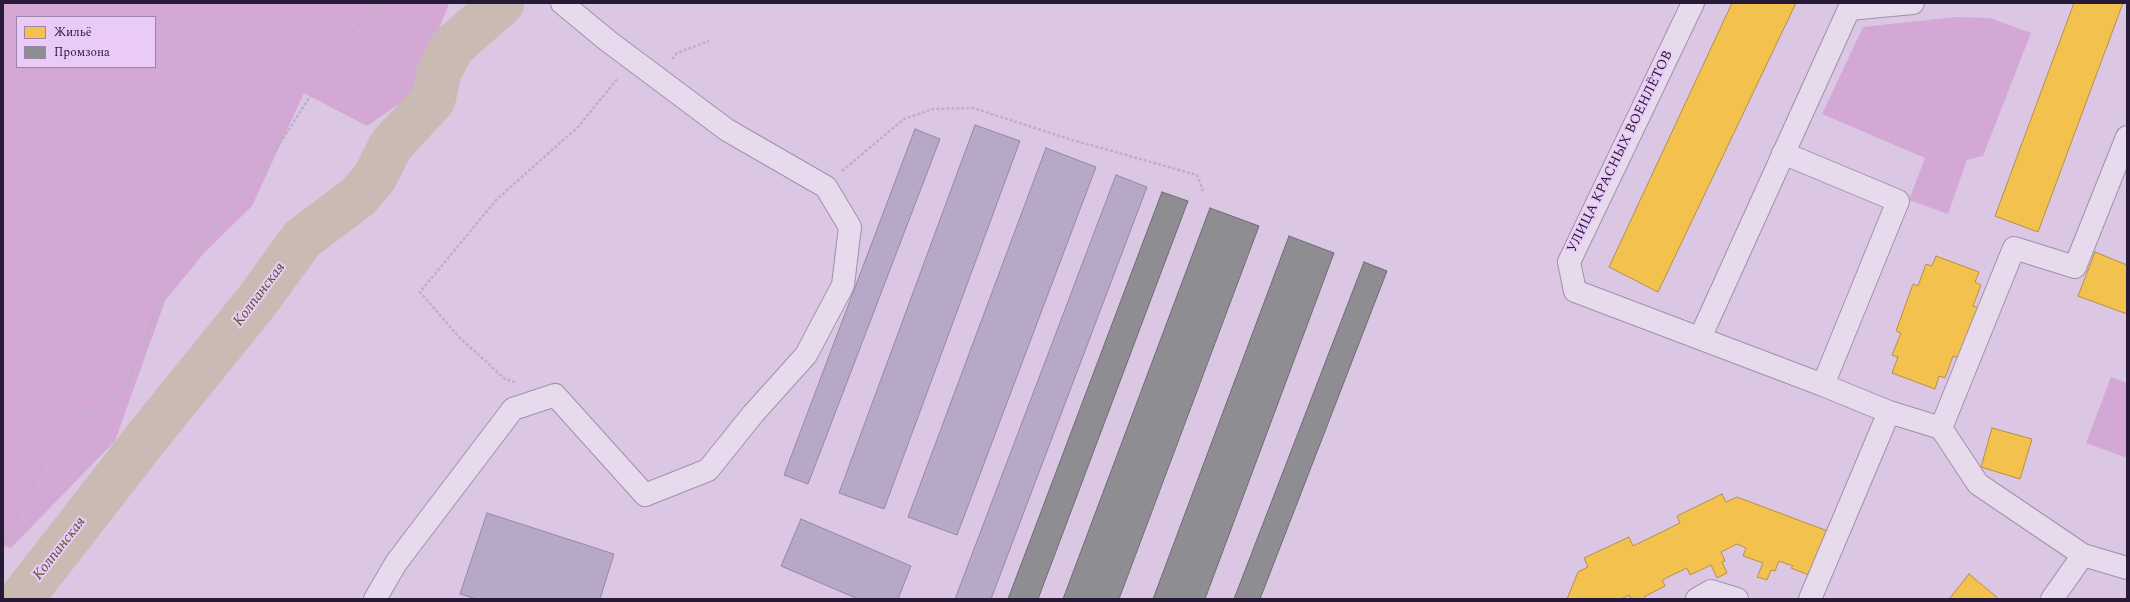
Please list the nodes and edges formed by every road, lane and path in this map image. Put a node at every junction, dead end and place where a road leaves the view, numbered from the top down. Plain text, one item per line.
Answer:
1 (378, 3) edge
2 (562, 3) edge
3 (1693, 3) edge
4 (1913, 3) edge
5 (608, 41) junction
6 (709, 41) dead end
7 (655, 77) junction
8 (2127, 137) edge
9 (1783, 153) junction
10 (826, 187) junction
11 (1203, 191) dead end
12 (1700, 338) junction
13 (519, 384) dead end
14 (1823, 384) junction
15 (1889, 412) junction
16 (1940, 428) junction
17 (3, 547) edge
18 (2083, 555) junction
19 (2127, 568) edge
20 (375, 599) edge
21 (1697, 599) edge
22 (1737, 599) edge
23 (1810, 599) edge
24 (2052, 599) edge

1 - 17 path
2 - 5 lane
3 - 12 lane, УЛИЦА КРАСНЫХ ВОЕНЛЁТОВ
4 - 9 lane
5 - 7 lane
5 - 13 path
6 - 7 path
7 - 10 lane
8 - 16 lane
9 - 12 lane
9 - 14 lane
10 - 11 path
10 - 20 lane
12 - 14 lane, УЛИЦА КРАСНЫХ ВОЕНЛЁТОВ
14 - 15 lane, УЛИЦА КРАСНЫХ ВОЕНЛЁТОВ
15 - 16 lane, УЛИЦА КРАСНЫХ ВОЕНЛЁТОВ
15 - 23 lane
16 - 18 lane
18 - 19 lane
18 - 24 lane
21 - 22 lane

